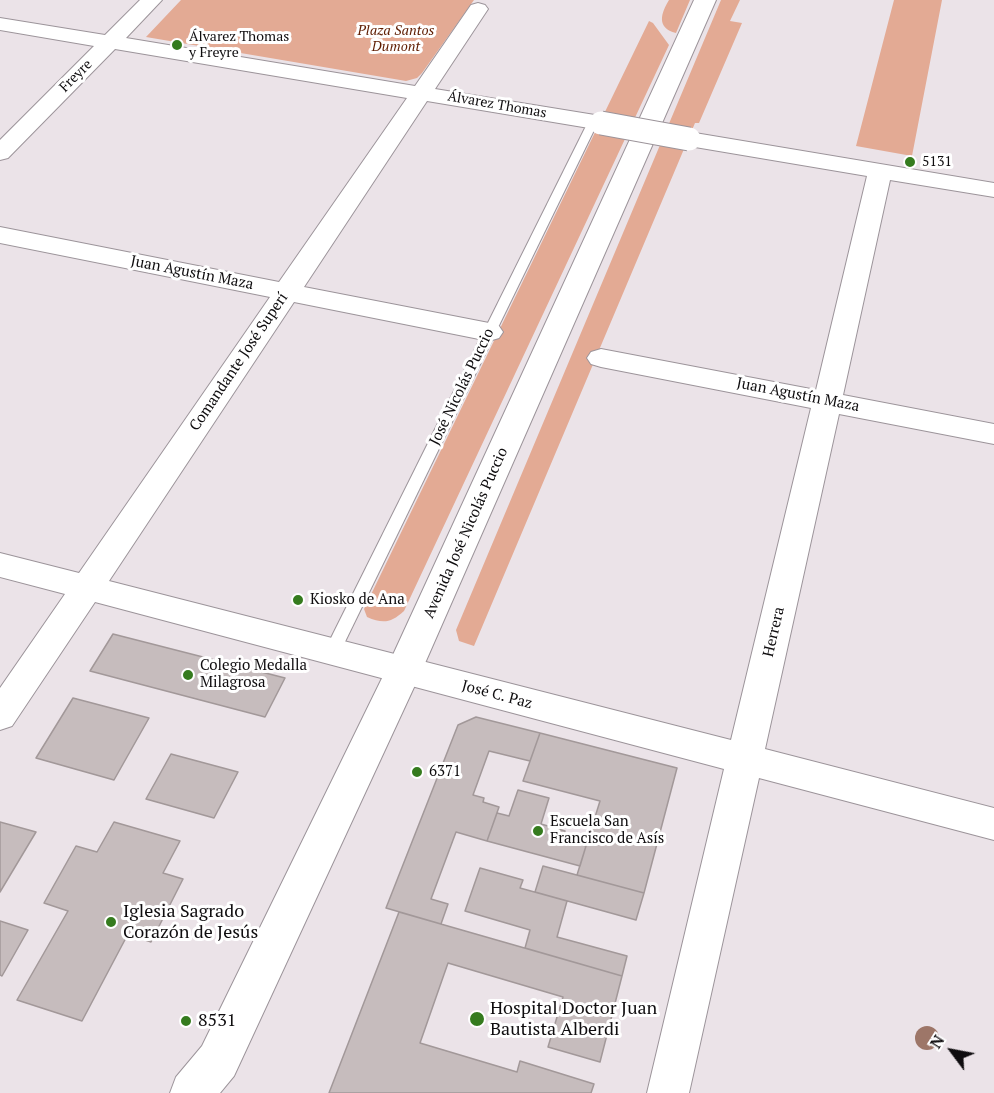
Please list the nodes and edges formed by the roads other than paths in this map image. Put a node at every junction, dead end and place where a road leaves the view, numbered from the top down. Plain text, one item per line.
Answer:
1 (152, 0) edge
2 (705, 0) edge
3 (478, 9) dead end
4 (0, 24) edge
5 (111, 42) junction
6 (421, 93) junction
7 (597, 122) junction
8 (0, 153) edge
9 (880, 171) junction
10 (994, 190) edge
11 (0, 235) edge
12 (286, 292) junction
13 (489, 332) junction
14 (601, 358) dead end
15 (828, 400) junction
16 (994, 434) edge
17 (0, 565) edge
18 (87, 588) junction
19 (332, 652) junction
20 (404, 670) junction
21 (0, 716) edge
22 (745, 759) junction
23 (994, 824) edge
24 (209, 1082) edge
25 (669, 1093) edge

1 - 5 street, Freyre
2 - 20 street, Avenida José Nicolás Puccio
3 - 6 street, Comandante José Superí
4 - 5 street, Álvarez Thomas
5 - 6 street, Álvarez Thomas
5 - 8 street, Freyre
6 - 7 street, Álvarez Thomas
6 - 12 street, Comandante José Superí
7 - 9 street, Álvarez Thomas, bridge
7 - 13 lane, José Nicolás Puccio
9 - 10 street, Álvarez Thomas
9 - 15 street, Herrera
11 - 12 street, Juan Agustín Maza
12 - 13 street, Juan Agustín Maza
12 - 18 street, Comandante José Superí
13 - 19 lane, José Nicolás Puccio
14 - 15 street, Juan Agustín Maza
15 - 16 street, Juan Agustín Maza
15 - 22 street, Herrera
17 - 18 street, José C. Paz
18 - 19 street, José C. Paz
18 - 21 street, Comandante José Superí
19 - 20 street, José C. Paz
20 - 22 street, José C. Paz
20 - 24 street, Avenida José Nicolás Puccio
22 - 23 street, José C. Paz
22 - 25 street, Herrera

